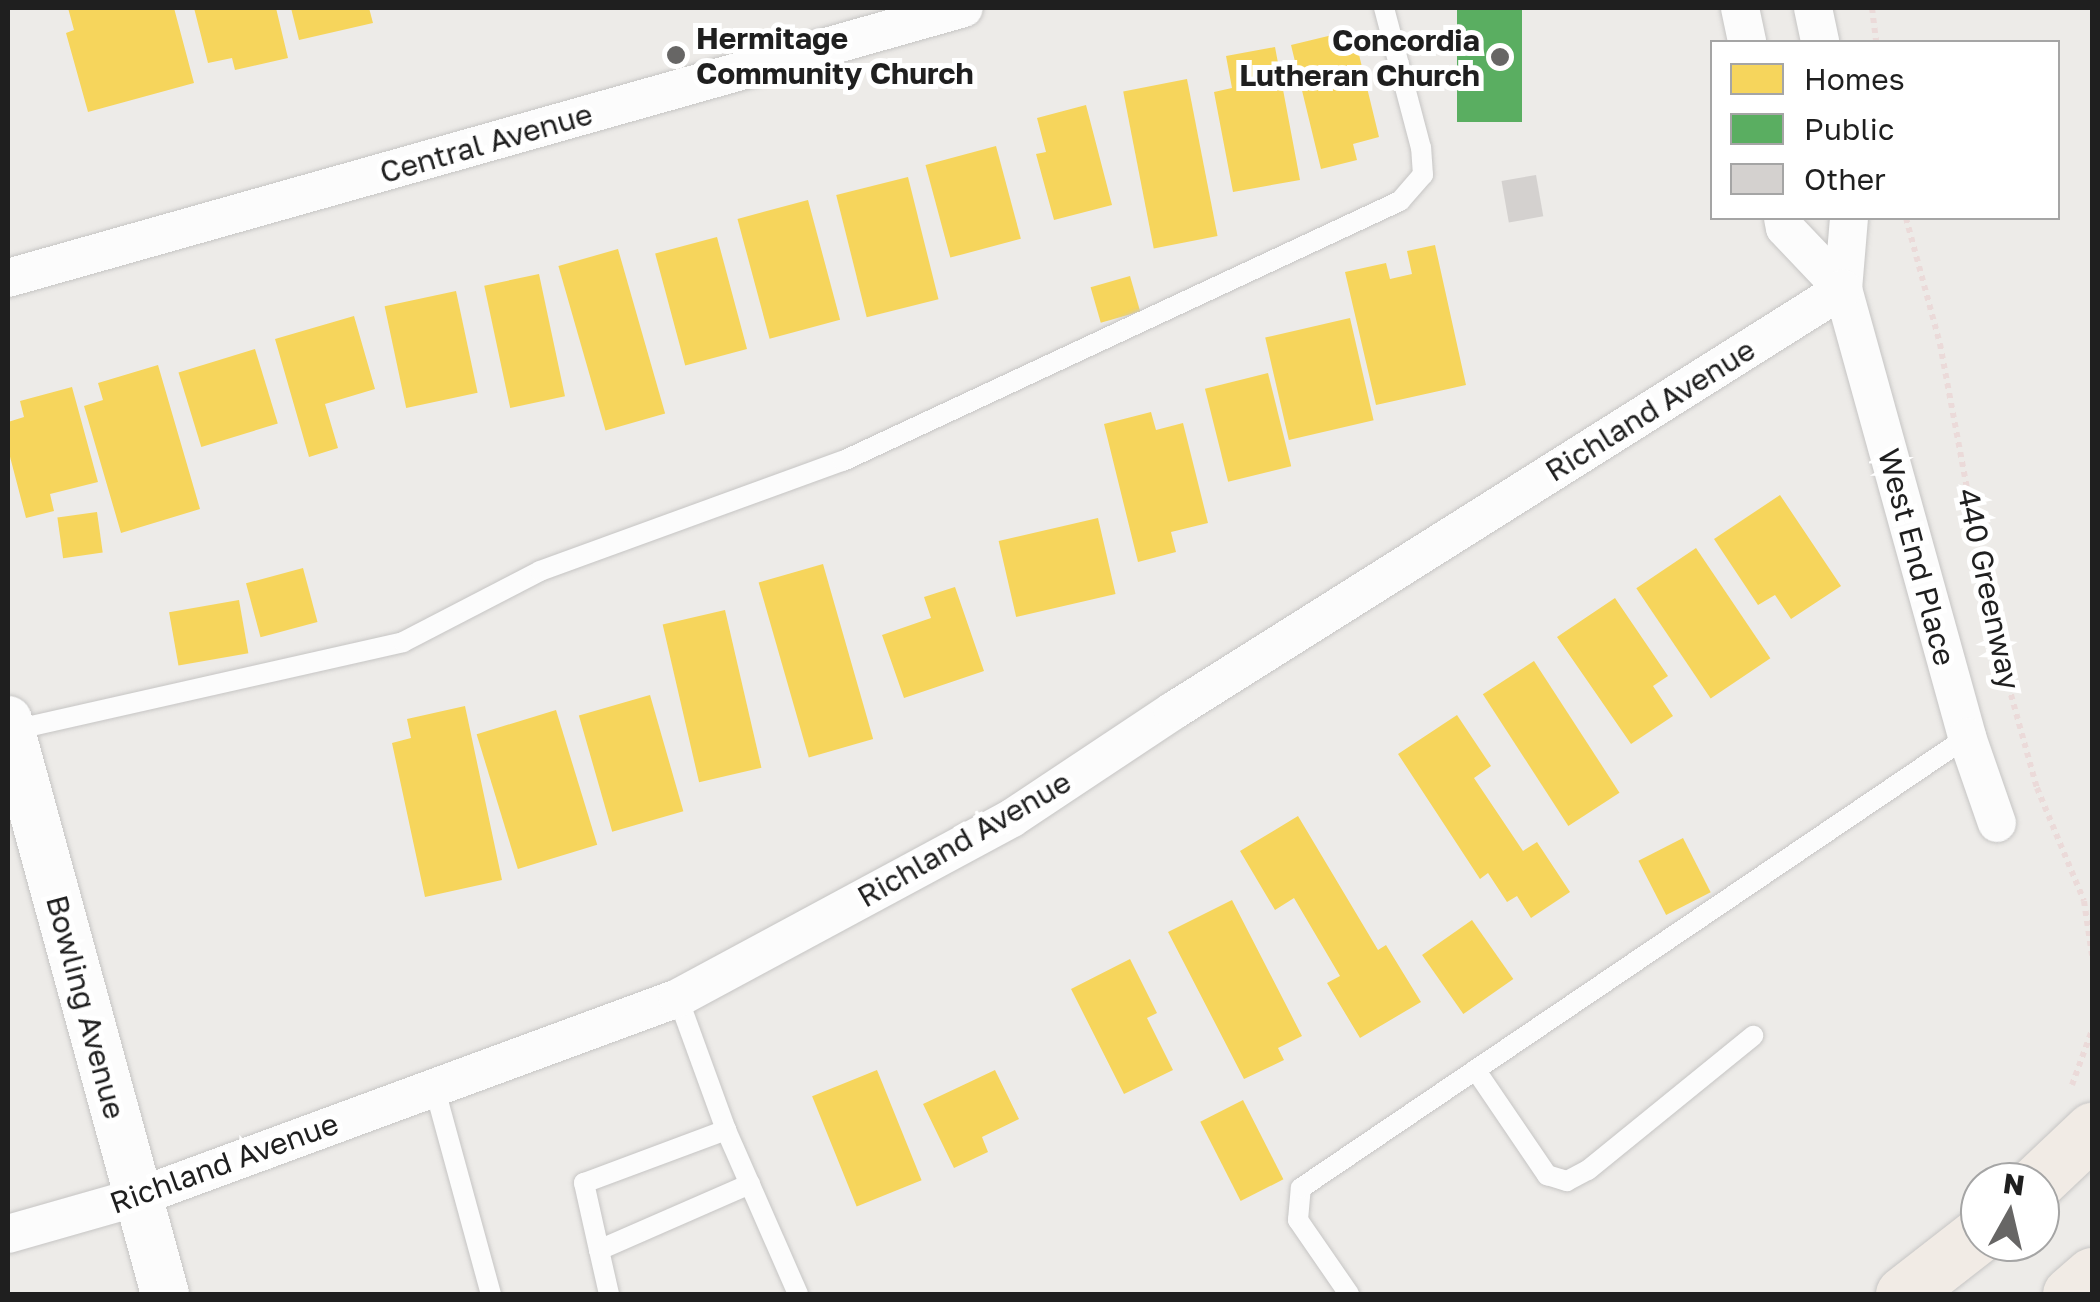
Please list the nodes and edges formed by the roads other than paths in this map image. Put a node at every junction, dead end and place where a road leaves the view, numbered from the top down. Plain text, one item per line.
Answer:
1 (964, 8) edge
2 (1384, 8) edge
3 (1740, 8) edge
4 (1813, 8) edge
5 (884, 18) edge
6 (1747, 40) edge
7 (1820, 40) edge
8 (1783, 220) edge
9 (1849, 220) edge
10 (8, 278) edge
11 (1843, 289) junction
12 (8, 727) edge
13 (1967, 737) junction
14 (1996, 823) dead end
15 (678, 998) junction
16 (1753, 1036) dead end
17 (1478, 1072) junction
18 (434, 1086) junction
19 (2081, 1111) edge
20 (726, 1130) junction
21 (2049, 1162) edge
22 (750, 1184) junction
23 (138, 1197) junction
24 (8, 1234) edge
25 (600, 1250) junction
26 (1960, 1250) edge
27 (2092, 1276) edge
28 (165, 1294) edge
29 (490, 1294) edge
30 (609, 1294) edge
31 (798, 1294) edge
32 (1350, 1294) edge
33 (1903, 1294) edge
34 (2070, 1294) edge

1 - 5 street, Central Avenue
2 - 12 lane
3 - 6 street
4 - 7 street
5 - 10 street, Central Avenue
8 - 11 street, West End Place
9 - 11 street, West End Place
11 - 13 street, West End Place
11 - 15 street, Richland Avenue
12 - 23 street, Bowling Avenue
13 - 14 street, West End Place
13 - 17 lane
15 - 18 street, Richland Avenue
15 - 20 lane
16 - 17 lane
17 - 32 lane
18 - 23 street, Richland Avenue
18 - 29 lane
19 - 21 main road
20 - 22 lane
20 - 25 lane
22 - 25 lane
22 - 31 lane
23 - 24 street, Richland Avenue
23 - 28 street, Bowling Avenue
25 - 30 lane
26 - 33 main road
27 - 34 main road

